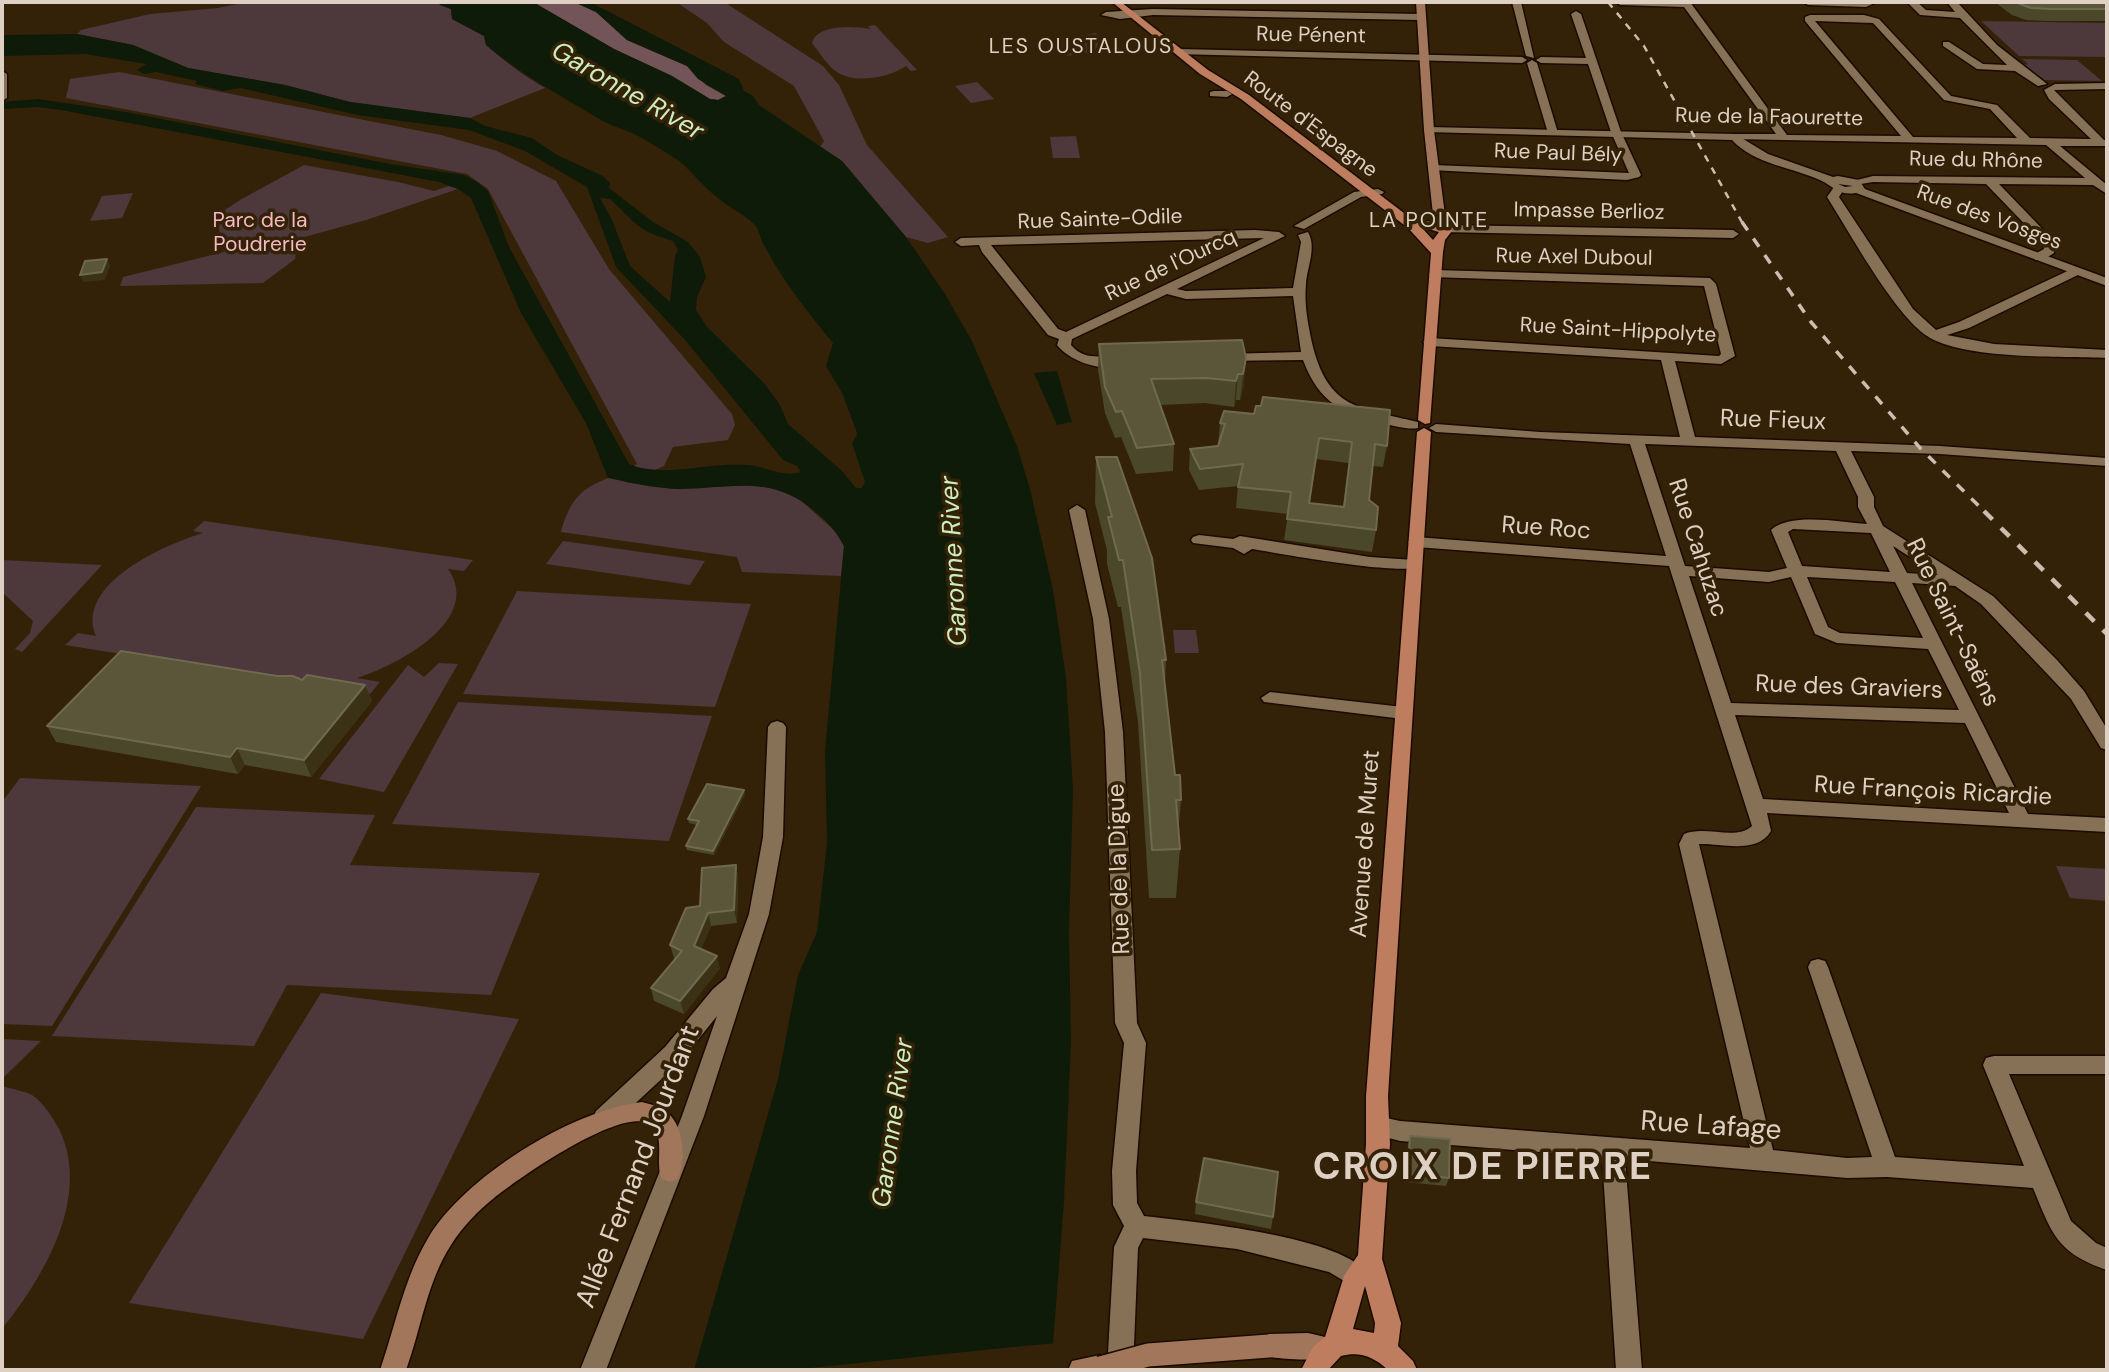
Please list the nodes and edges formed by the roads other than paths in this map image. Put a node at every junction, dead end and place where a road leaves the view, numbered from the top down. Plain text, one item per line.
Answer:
1 (1116, 2) edge
2 (1131, 2) edge
3 (1420, 2) edge
4 (1516, 2) edge
5 (1620, 2) edge
6 (1808, 2) edge
7 (1872, 2) edge
8 (1912, 2) edge
9 (1952, 2) edge
10 (1144, 13) junction
11 (1132, 14) junction
12 (1576, 14) dead end
13 (1960, 15) junction
14 (1113, 17) dead end
15 (1420, 17) junction
16 (1946, 44) dead end
17 (1179, 52) junction
18 (1198, 53) junction
19 (1423, 57) junction
20 (1531, 60) junction
21 (1591, 61) junction
22 (2019, 68) junction
23 (2, 74) edge
24 (2107, 86) edge
25 (2049, 87) junction
26 (1214, 94) dead end
27 (1227, 94) dead end
28 (2, 98) edge
29 (1429, 130) junction
30 (1553, 133) junction
31 (1617, 134) junction
32 (1735, 137) junction
33 (1784, 138) junction
34 (1910, 140) junction
35 (2027, 142) junction
36 (2049, 142) junction
37 (2104, 143) edge
38 (1434, 168) junction
39 (1990, 181) junction
40 (2097, 182) junction
41 (1835, 185) junction
42 (1857, 186) junction
43 (2107, 191) edge
44 (1378, 197) junction
45 (1431, 230) junction
46 (1302, 231) junction
47 (1733, 234) dead end
48 (1239, 235) junction
49 (1279, 236) junction
50 (961, 242) dead end
51 (985, 242) junction
52 (1262, 244) junction
53 (1437, 252) junction
54 (2039, 257) junction
55 (2076, 271) junction
56 (1435, 274) junction
57 (2107, 282) edge
58 (1180, 284) junction
59 (1710, 284) joint
60 (1166, 290) junction
61 (1299, 292) junction
62 (1201, 294) junction
63 (1935, 335) junction
64 (1066, 337) junction
65 (1430, 342) junction
66 (2107, 354) edge
67 (1308, 356) junction
68 (1214, 359) edge
69 (1668, 360) dead end
70 (1135, 361) edge
71 (1424, 426) junction
72 (1636, 439) junction
73 (1688, 440) junction
74 (1841, 446) junction
75 (2107, 462) edge
76 (1077, 510) dead end
77 (1878, 529) junction
78 (1199, 540) dead end
79 (1416, 542) junction
80 (1406, 564) junction
81 (1676, 565) junction
82 (1797, 571) junction
83 (1902, 578) junction
84 (1959, 581) junction
85 (1935, 644) junction
86 (1270, 698) dead end
87 (1724, 709) junction
88 (1403, 713) junction
89 (1972, 717) junction
90 (777, 727) dead end
91 (2107, 744) edge
92 (1756, 806) junction
93 (2023, 822) junction
94 (2107, 825) edge
95 (1818, 967) dead end
96 (735, 984) junction
97 (2107, 1065) edge
98 (604, 1118) junction
99 (1378, 1126) junction
100 (1614, 1149) junction
101 (1764, 1159) junction
102 (1887, 1167) junction
103 (670, 1172) junction
104 (2041, 1178) junction
105 (1137, 1226) junction
106 (2107, 1259) edge
107 (1363, 1268) junction
108 (1385, 1350) junction
109 (1326, 1355) edge
110 (394, 1369) edge
111 (593, 1370) edge
112 (1105, 1370) edge
113 (1404, 1370) edge
114 (1629, 1370) edge

1 - 11 main road, Route d'Espagne
2 - 10 main road, Route d'Espagne
3 - 15 main road
4 - 20 street
5 - 33 street
6 - 7 street
8 - 13 street
9 - 13 street
10 - 11 street
10 - 15 street
10 - 18 main road, Route d'Espagne
11 - 14 street
11 - 17 main road, Route d'Espagne
12 - 21 street
13 - 22 street
15 - 19 main road
16 - 22 street
17 - 18 street
17 - 44 main road, Route d'Espagne
18 - 19 street, Rue Pénent
18 - 44 main road, Route d'Espagne
19 - 20 street, Rue Pénent
19 - 29 main road
20 - 21 street, Rue Pénent
20 - 30 street
21 - 31 street
22 - 25 street
23 - 28 street
24 - 25 street
25 - 37 street
26 - 27 street
29 - 30 street, Rue de la Faourette
29 - 38 main road
30 - 31 street, Rue de la Faourette
31 - 32 street, Rue de la Faourette
31 - 38 street, Rue Paul Bély
32 - 33 street, Rue de la Faourette
32 - 41 street
33 - 34 street, Rue de la Faourette
34 - 35 street, Rue de la Faourette
34 - 35 street
35 - 36 street, Rue de la Faourette
36 - 37 street, Rue de la Faourette
36 - 40 street
38 - 45 main road
39 - 40 street, Rue du Rhône
39 - 42 street, Rue du Rhône
39 - 54 street
40 - 43 street
41 - 42 street
41 - 63 street
42 - 54 street, Rue des Vosges
44 - 45 main road, Route d'Espagne
44 - 46 street
44 - 46 street
45 - 47 street, Impasse Berlioz
45 - 53 main road, Avenue de Muret
45 - 53 main road
46 - 49 street, Rue de l'Ourcq
46 - 61 street, Rue Fieux
48 - 49 street, Rue Sainte-Odile
48 - 51 street, Rue Sainte-Odile
48 - 52 street, Rue Sainte-Odile
49 - 52 street, Rue de l'Ourcq
50 - 51 street, Rue Sainte-Odile
51 - 64 street
52 - 58 street, Rue de l'Ourcq
53 - 56 main road, Avenue de Muret
54 - 55 street, Rue des Vosges
55 - 57 street, Rue des Vosges
55 - 63 street
56 - 59 street, Rue Axel Duboul
56 - 65 main road, Avenue de Muret
58 - 60 street, Rue de l'Ourcq
58 - 62 street
59 - 65 street, Rue Saint-Hippolyte
60 - 62 street
60 - 64 street, Rue de l'Ourcq
61 - 62 street
61 - 67 street, Rue Fieux
63 - 66 street
64 - 70 street
65 - 71 main road, Avenue de Muret
67 - 68 street
67 - 71 street, Rue Fieux
69 - 73 street
71 - 72 street, Rue Fieux
71 - 79 main road, Avenue de Muret
72 - 73 street, Rue Fieux
72 - 81 street, Rue Cahuzac
73 - 74 street, Rue Fieux
74 - 75 street, Rue Fieux
74 - 77 street, Rue Saint-Saëns
76 - 105 street, Rue de la Digue
77 - 82 street
77 - 83 street, Rue Saint-Saëns
77 - 84 street
78 - 80 street
79 - 80 main road, Avenue de Muret
79 - 81 street, Rue Roc
80 - 88 main road, Avenue de Muret
81 - 82 street, Rue Roc
81 - 87 street, Rue Cahuzac
82 - 83 street, Rue Roc
82 - 85 street
83 - 84 street, Rue Roc
83 - 85 street, Rue Saint-Saëns
84 - 91 street
85 - 89 street, Rue Saint-Saëns
86 - 88 street
87 - 89 street, Rue des Graviers
87 - 92 street, Rue Cahuzac
88 - 99 main road, Avenue de Muret
89 - 93 street, Rue Saint-Saëns
90 - 96 street, Allée Fernand Jourdant
92 - 93 street, Rue François Ricardie
92 - 101 street
93 - 94 street, Rue François Ricardie
95 - 102 street
96 - 98 street, Allée Fernand Jourdant
96 - 103 street, Allée Fernand Jourdant
97 - 104 street
98 - 103 main road
98 - 110 main road
99 - 100 street, Rue Lafage
99 - 107 main road, Avenue de Muret
100 - 101 street, Rue Lafage
100 - 114 street
101 - 102 street, Rue Lafage
102 - 104 street, Rue Lafage
103 - 111 street, Allée Fernand Jourdant
104 - 106 street
105 - 107 street
105 - 112 street
107 - 108 main road, Avenue de Muret
107 - 109 main road, Avenue de Muret
108 - 109 main road
108 - 113 main road
109 - 112 main road, bridge

